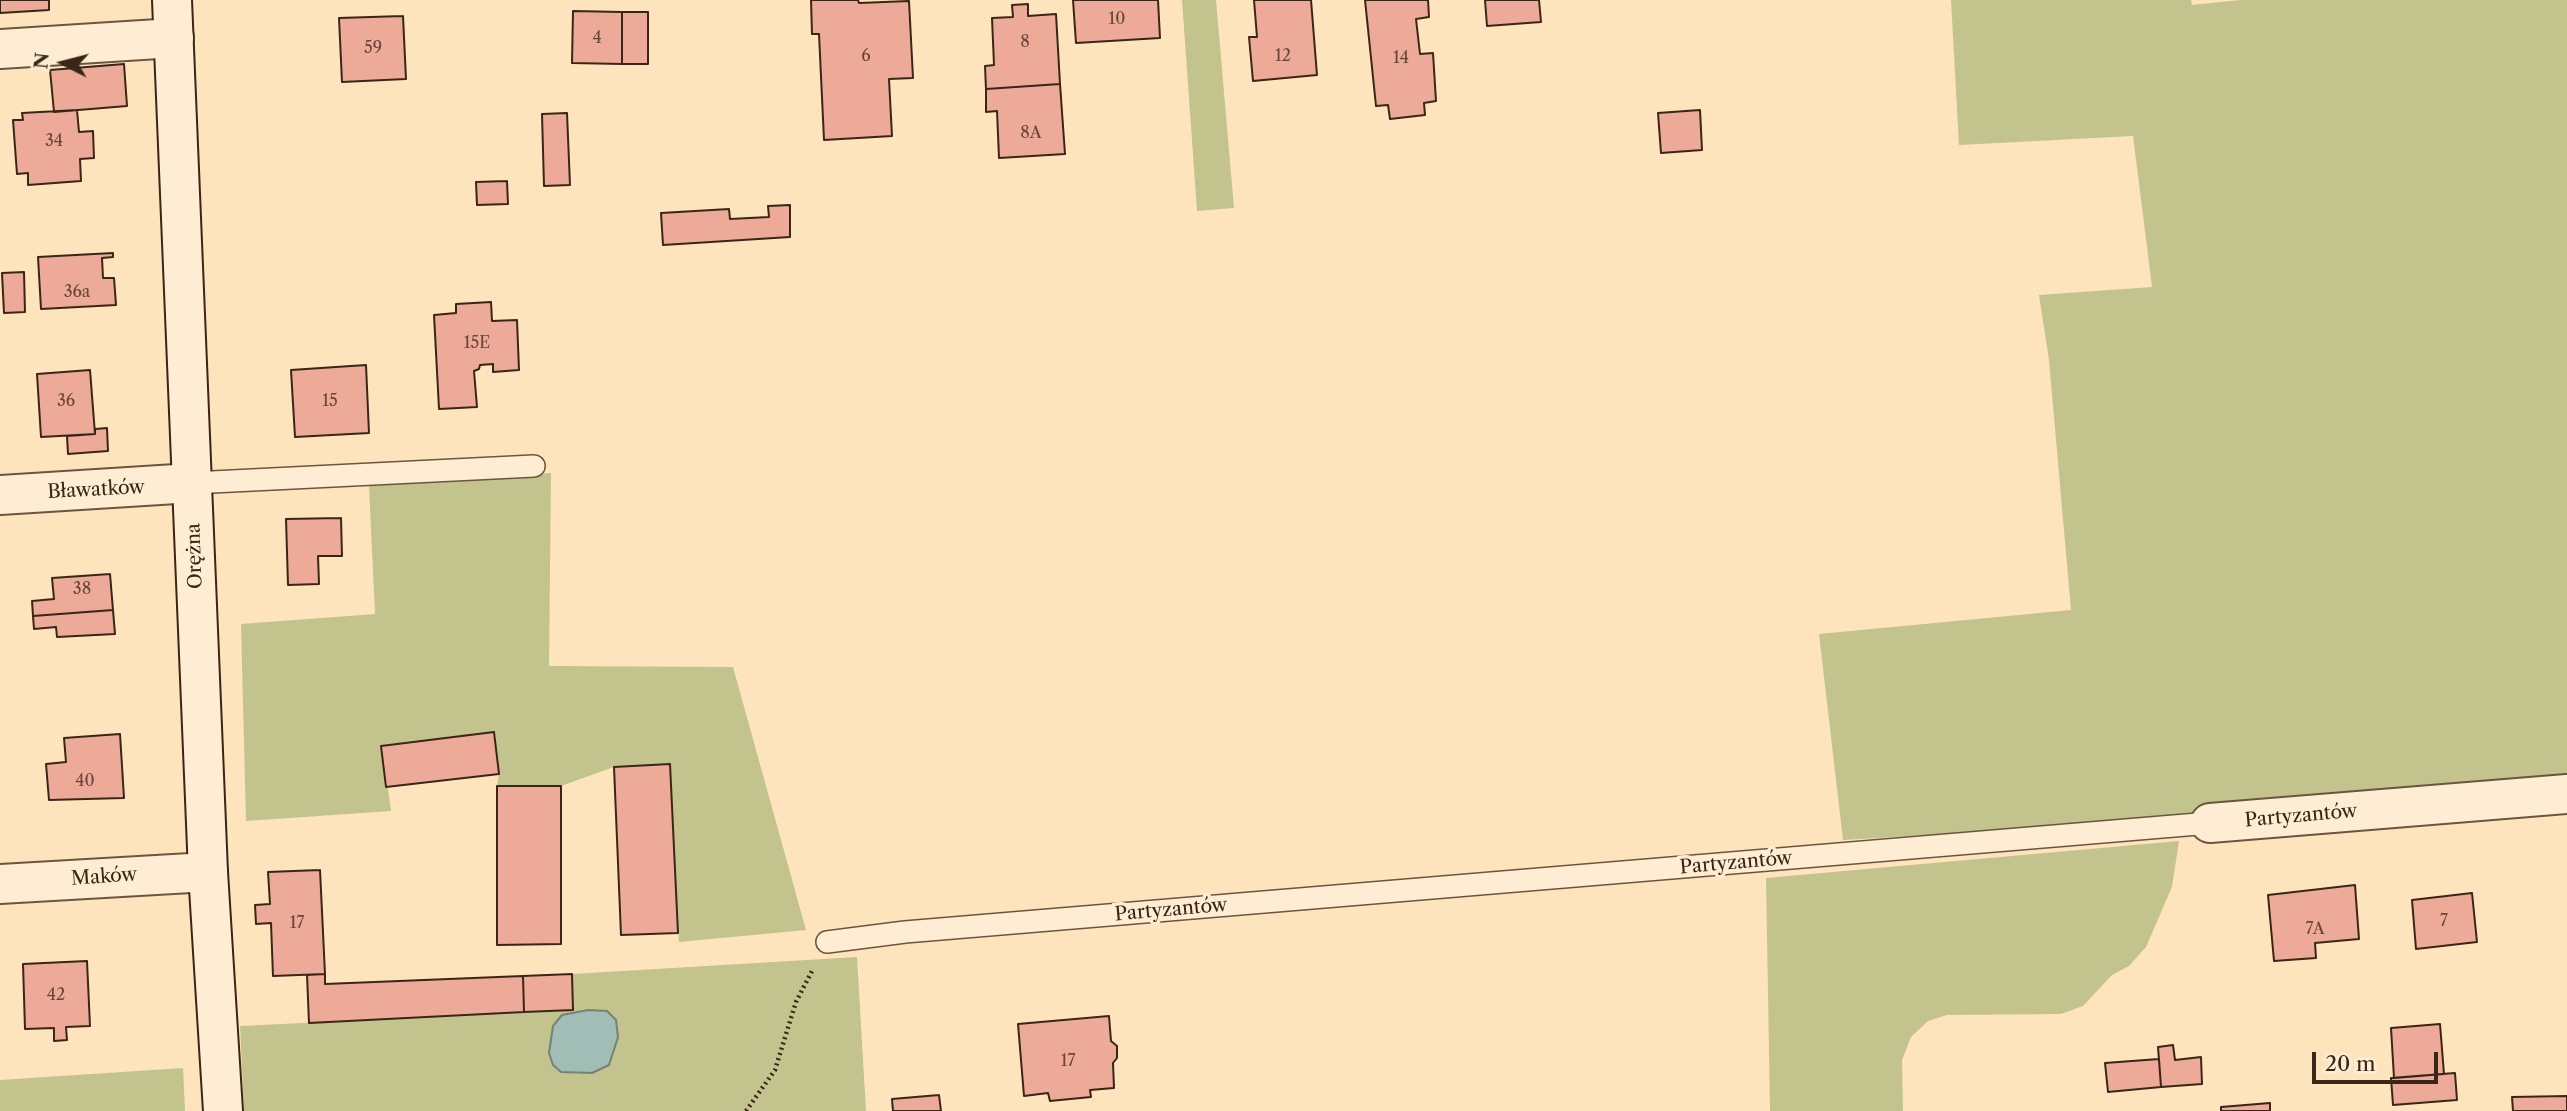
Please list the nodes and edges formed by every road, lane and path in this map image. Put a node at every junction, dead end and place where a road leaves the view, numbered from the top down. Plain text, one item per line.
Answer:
1 (172, 0) edge
2 (174, 38) junction
3 (0, 49) edge
4 (534, 466) dead end
5 (192, 483) junction
6 (0, 495) edge
7 (2567, 794) edge
8 (2210, 823) joint
9 (208, 872) junction
10 (0, 884) edge
11 (827, 942) joint
12 (223, 1111) edge
13 (746, 1111) edge

1 - 2 street, Orężna
2 - 3 street
2 - 5 street, Orężna
4 - 5 lane
5 - 6 street, Bławatków
5 - 9 street, Orężna
7 - 8 street, Partyzantów
8 - 11 lane, Partyzantów
9 - 10 street, Maków
9 - 12 street, Orężna
11 - 13 path

